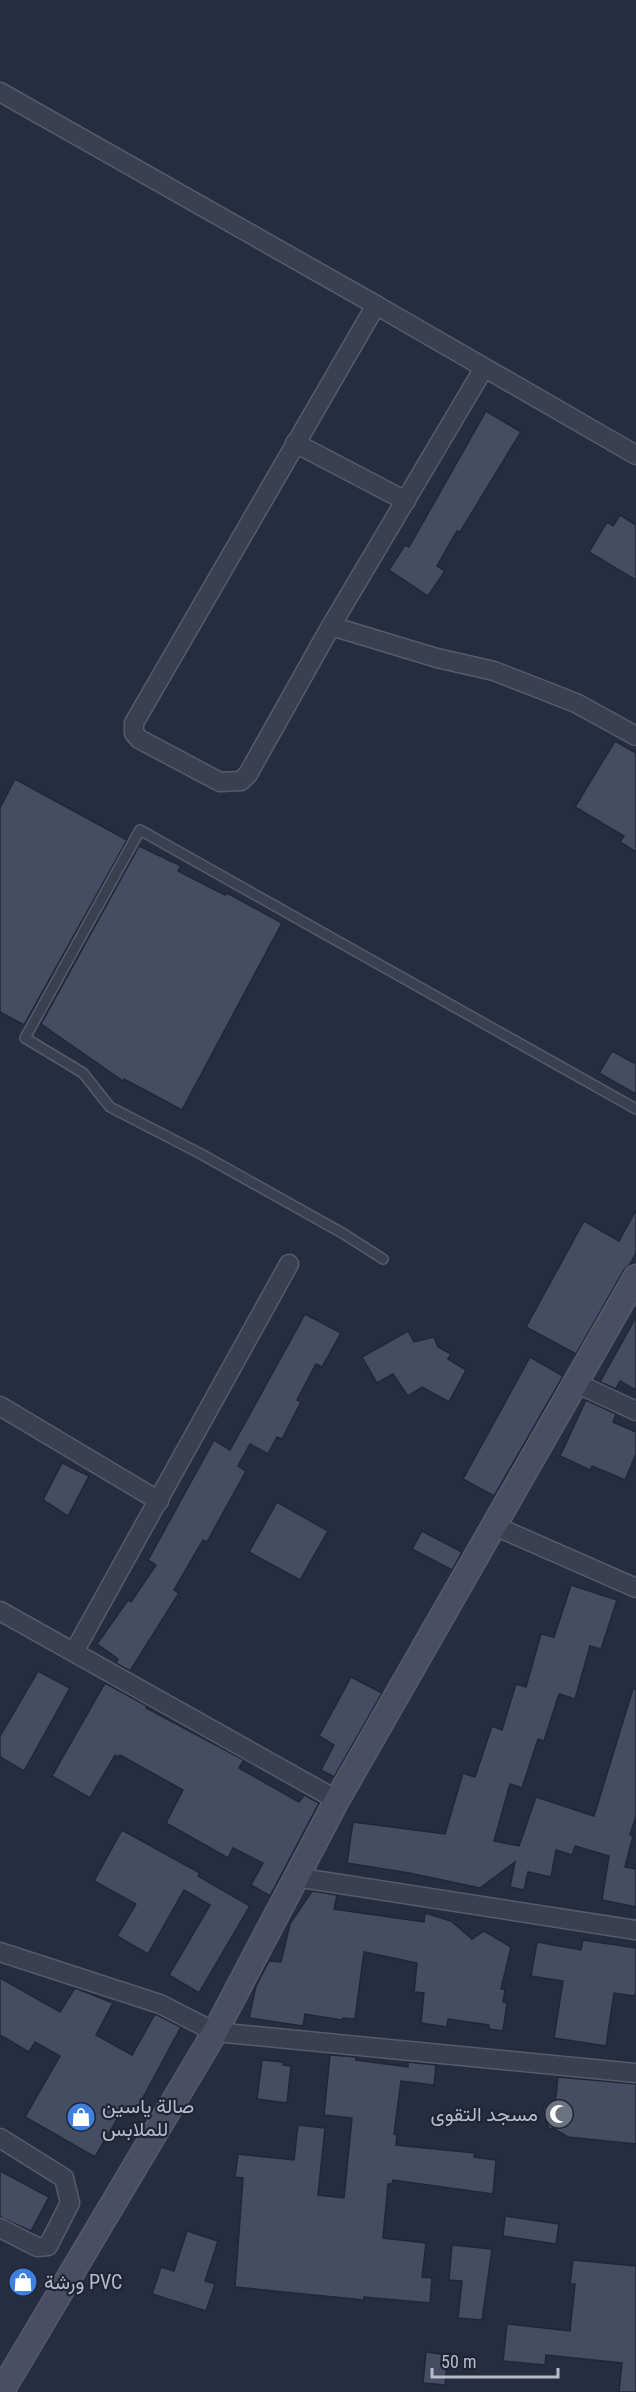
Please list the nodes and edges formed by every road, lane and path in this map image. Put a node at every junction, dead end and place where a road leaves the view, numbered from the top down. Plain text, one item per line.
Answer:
1 (0, 92) edge
2 (376, 305) junction
3 (483, 368) junction
4 (295, 442) junction
5 (636, 455) edge
6 (406, 501) junction
7 (331, 626) junction
8 (636, 736) edge
9 (636, 1109) edge
10 (382, 1259) dead end
11 (289, 1264) dead end
12 (636, 1277) edge
13 (576, 1383) junction
14 (0, 1406) edge
15 (636, 1411) edge
16 (159, 1501) junction
17 (495, 1526) junction
18 (636, 1588) edge
19 (0, 1611) edge
20 (74, 1652) junction
21 (337, 1800) junction
22 (294, 1877) junction
23 (636, 1930) edge
24 (0, 1952) edge
25 (215, 2032) junction
26 (636, 2073) edge
27 (0, 2138) edge
28 (0, 2228) edge
29 (2, 2384) edge

1 - 2 street
2 - 3 street
2 - 4 street
3 - 5 street
3 - 6 street
4 - 6 street
4 - 7 street
6 - 7 street
7 - 8 street
9 - 10 lane
11 - 16 street
12 - 13 main road
13 - 15 street
13 - 17 main road
14 - 16 street
16 - 20 street
17 - 18 street
17 - 21 main road
19 - 20 street
20 - 21 street
21 - 22 main road
22 - 23 street
22 - 25 main road
24 - 25 street
25 - 26 street
25 - 29 main road
27 - 28 street

